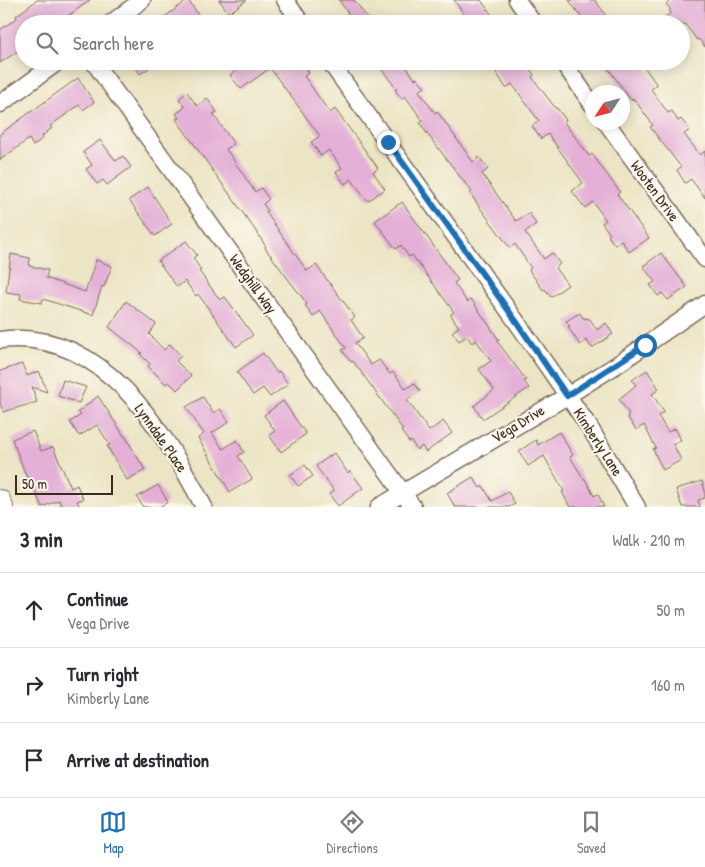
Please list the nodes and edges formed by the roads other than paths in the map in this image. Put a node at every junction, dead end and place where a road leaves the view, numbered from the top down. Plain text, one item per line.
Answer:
1 (142, 0) edge
2 (285, 0) edge
3 (517, 0) edge
4 (122, 15) edge
5 (296, 15) edge
6 (528, 15) edge
7 (46, 70) edge
8 (99, 70) edge
9 (335, 70) edge
10 (568, 70) edge
11 (585, 94) edge
12 (0, 104) edge
13 (612, 130) edge
14 (705, 259) edge
15 (705, 304) edge
16 (0, 340) edge
17 (567, 396) junction
18 (403, 493) junction
19 (0, 500) edge
20 (3, 507) edge
21 (204, 507) edge
22 (379, 507) edge
23 (413, 507) edge
24 (637, 507) edge

1 - 4 street
2 - 5 street
3 - 6 street
7 - 12 street
8 - 18 street, Wedghill Way
9 - 17 street, Kimberly Lane
10 - 11 street
13 - 14 street, Wooten Drive
15 - 17 street, Vega Drive
16 - 21 street, Lynndale Place
17 - 18 street, Vega Drive
17 - 24 street, Kimberly Lane
18 - 22 street, Vega Drive
18 - 23 street, Wedghill Way
19 - 20 main road

